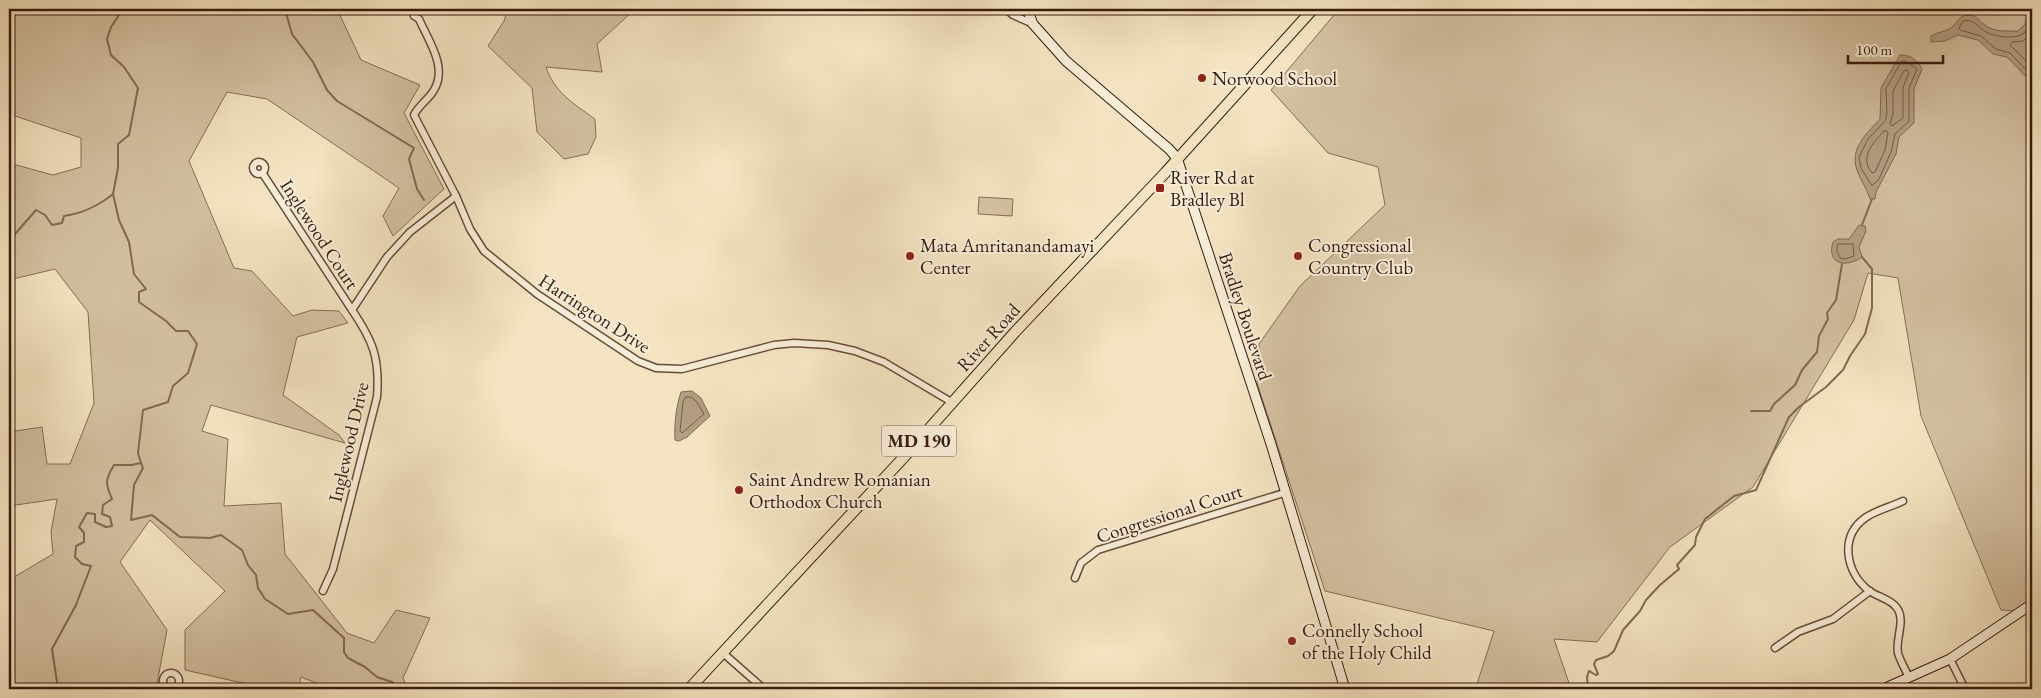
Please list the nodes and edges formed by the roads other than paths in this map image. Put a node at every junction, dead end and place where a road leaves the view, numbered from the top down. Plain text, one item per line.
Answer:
1 (1006, 9) edge
2 (1027, 9) edge
3 (1313, 9) edge
4 (414, 16) dead end
5 (1033, 24) junction
6 (1177, 158) junction
7 (263, 174) dead end
8 (456, 196) junction
9 (352, 310) junction
10 (952, 403) junction
11 (1284, 493) junction
12 (1903, 501) dead end
13 (1075, 578) dead end
14 (323, 591) dead end
15 (1870, 591) junction
16 (2032, 604) edge
17 (1775, 648) dead end
18 (723, 653) junction
19 (1950, 658) junction
20 (1909, 678) junction
21 (689, 689) edge
22 (764, 689) edge
23 (1345, 689) edge
24 (1884, 689) edge
25 (1965, 689) edge

1 - 5 street
2 - 5 main road, Bradley Boulevard
3 - 6 main road, River Road / MD 190
4 - 8 street, Harrington Drive
5 - 6 main road, Bradley Boulevard
6 - 10 main road, River Road / MD 190
6 - 11 main road, Bradley Boulevard
7 - 9 street, Inglewood Court
8 - 9 street
8 - 10 street, Harrington Drive
9 - 14 street, Inglewood Drive
10 - 18 main road, River Road / MD 190
11 - 13 street, Congressional Court
11 - 23 main road, Bradley Boulevard
12 - 15 street
15 - 17 street
15 - 20 street
16 - 19 main road
18 - 21 main road, River Road / MD 190
18 - 22 street
19 - 20 main road
19 - 25 street
20 - 24 main road

